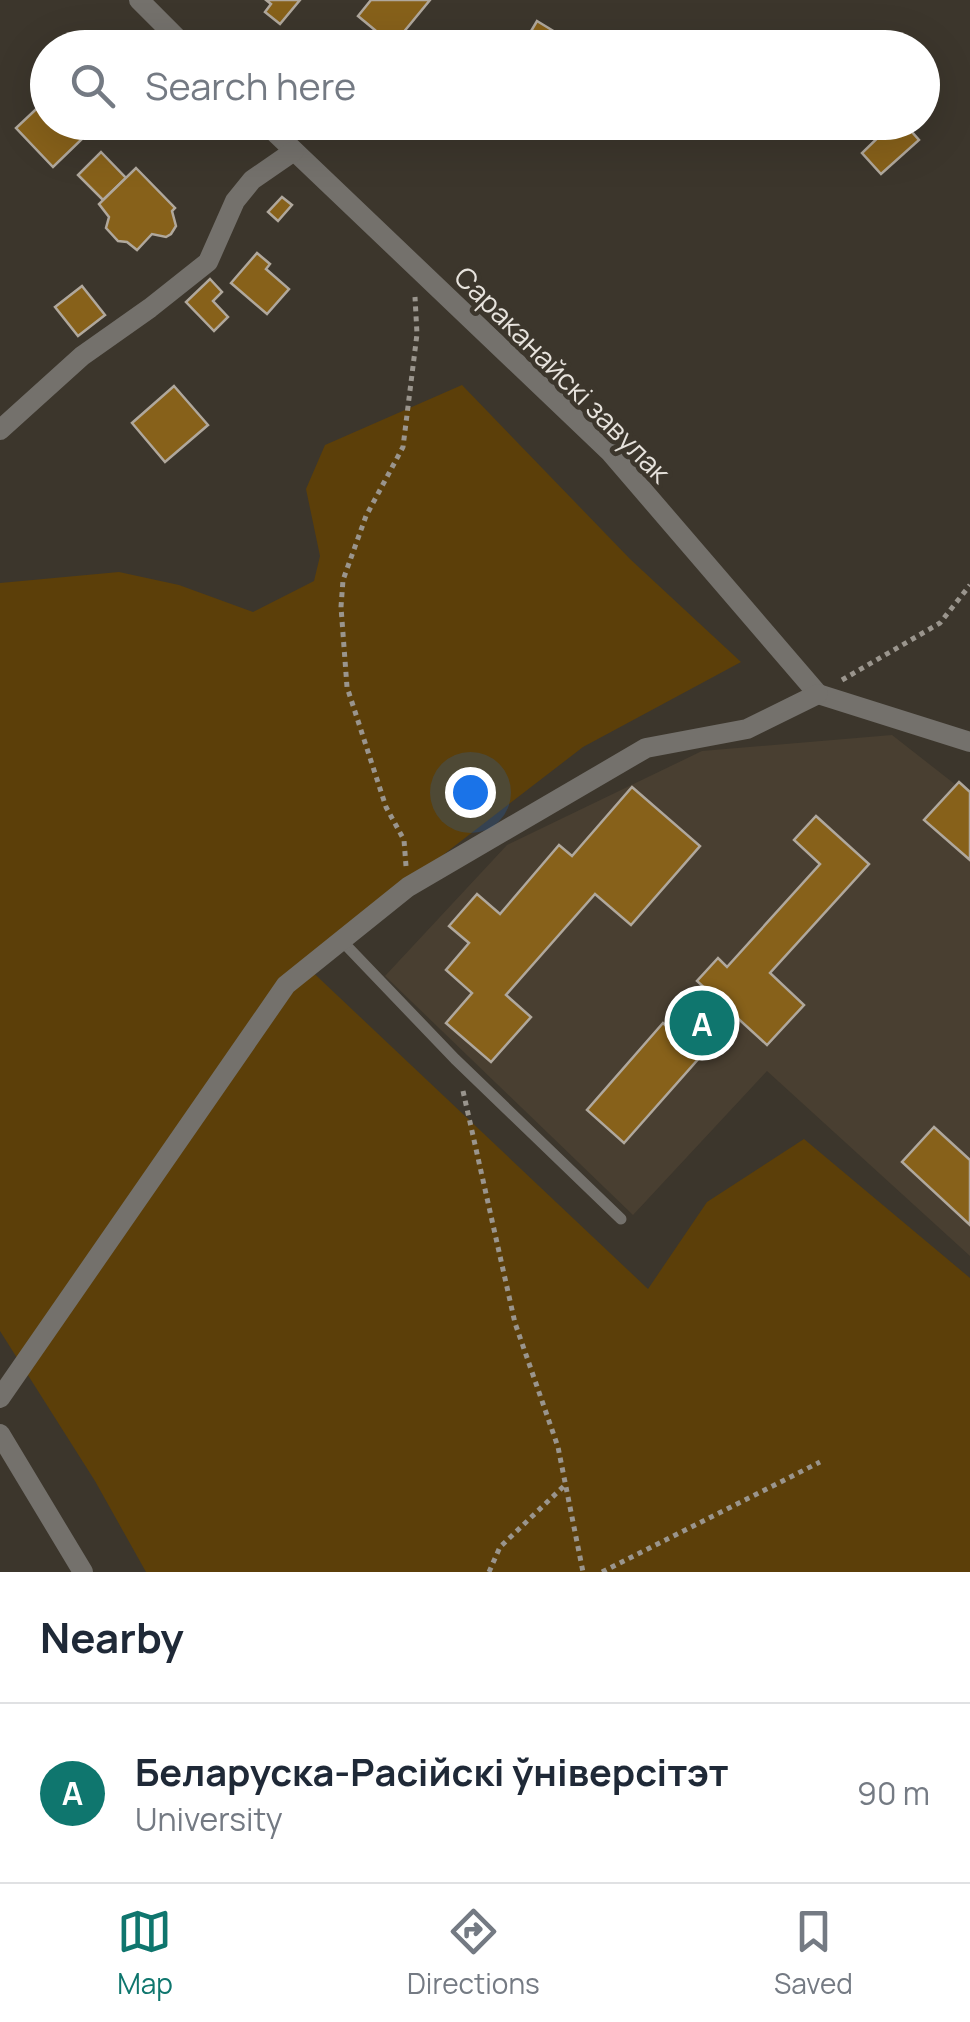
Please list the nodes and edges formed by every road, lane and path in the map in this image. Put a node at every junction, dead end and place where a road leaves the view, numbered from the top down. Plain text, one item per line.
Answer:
1 (140, 0) edge
2 (169, 30) edge
3 (283, 140) edge
4 (294, 151) junction
5 (412, 264) junction
6 (0, 430) edge
7 (970, 585) edge
8 (818, 694) junction
9 (970, 742) edge
10 (408, 887) junction
11 (341, 940) junction
12 (456, 1059) junction
13 (622, 1219) dead end
14 (0, 1398) edge
15 (0, 1434) edge
16 (820, 1462) dead end
17 (565, 1485) junction
18 (83, 1572) edge
19 (488, 1572) edge
20 (583, 1572) edge
21 (602, 1572) edge

1 - 2 street
3 - 4 street, Сараканайскі завулак
4 - 5 street, Сараканайскі завулак
4 - 6 street
5 - 8 street, Сараканайскі завулак
5 - 10 path
7 - 8 path
8 - 9 street
8 - 10 street
10 - 11 street
11 - 12 lane
11 - 14 street
12 - 13 lane
12 - 17 path
15 - 18 street
16 - 21 path
17 - 19 path
17 - 20 path

